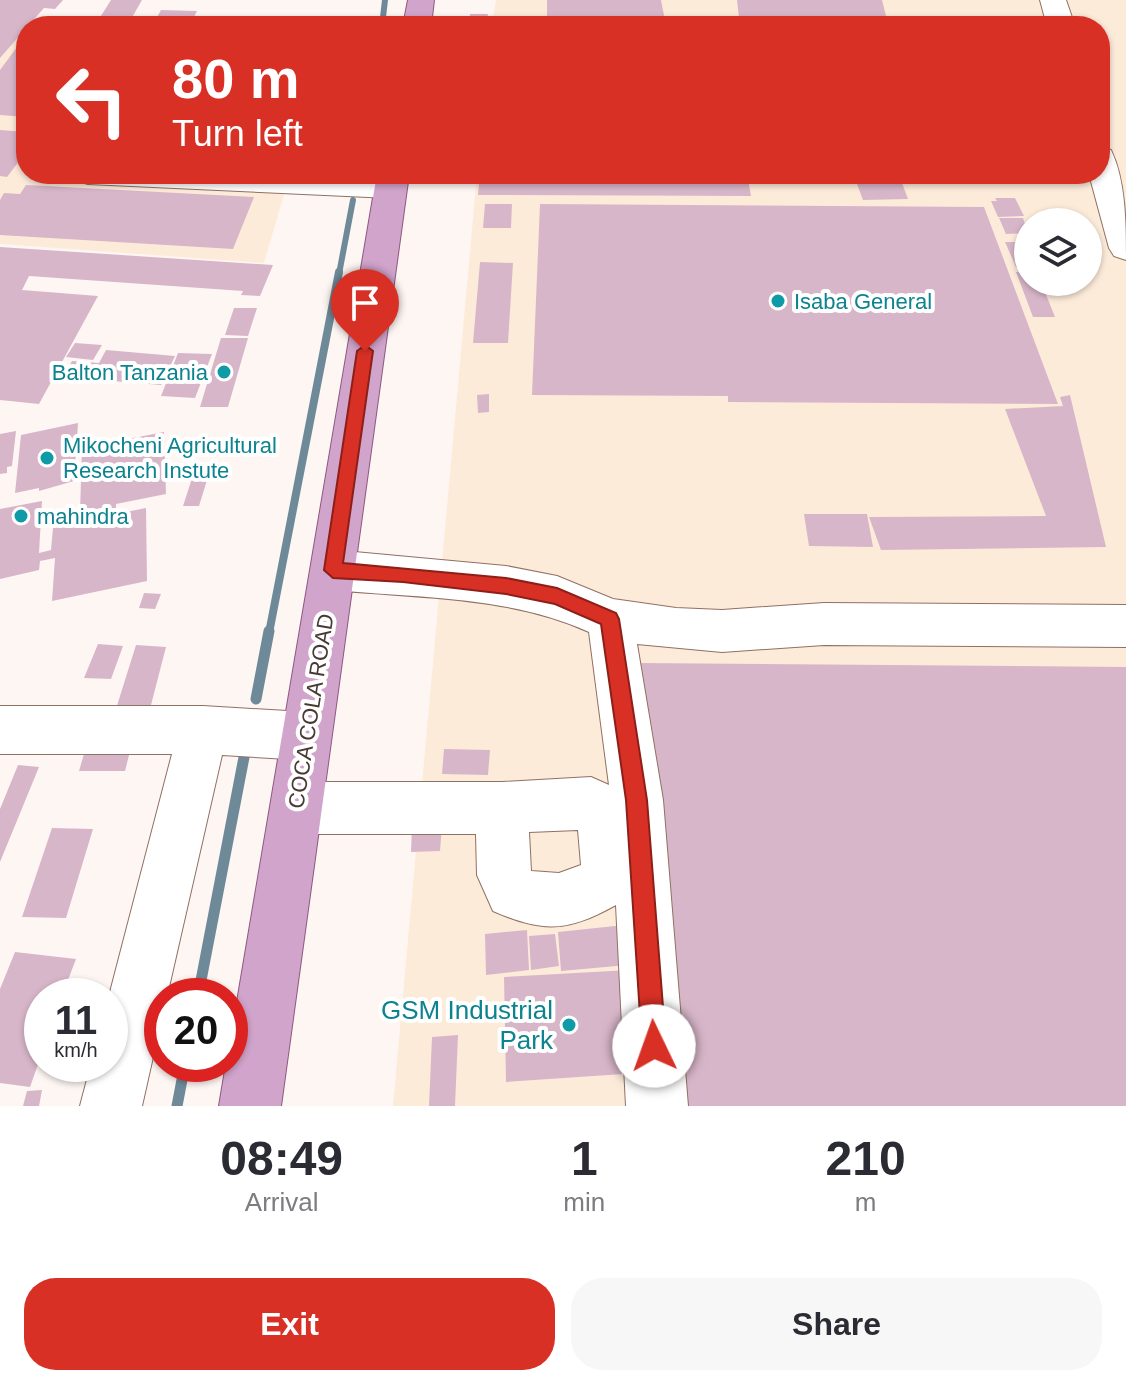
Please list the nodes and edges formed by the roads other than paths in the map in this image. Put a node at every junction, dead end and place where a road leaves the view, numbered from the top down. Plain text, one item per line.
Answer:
1 (392, 184) edge
2 (1108, 184) edge
3 (1126, 248) edge
4 (333, 570) junction
5 (610, 619) junction
6 (1126, 626) edge
7 (0, 730) edge
8 (203, 730) junction
9 (304, 736) junction
10 (297, 808) junction
11 (502, 808) dead end
12 (111, 1106) edge
13 (250, 1106) edge
14 (657, 1106) edge

1 - 4 main road, COCA COLA ROAD
2 - 3 street
4 - 5 street
4 - 9 main road, COCA COLA ROAD
5 - 6 street
5 - 14 street
7 - 8 street
8 - 9 street
8 - 12 street
9 - 10 main road, COCA COLA ROAD
10 - 11 street
10 - 13 main road, COCA COLA ROAD

